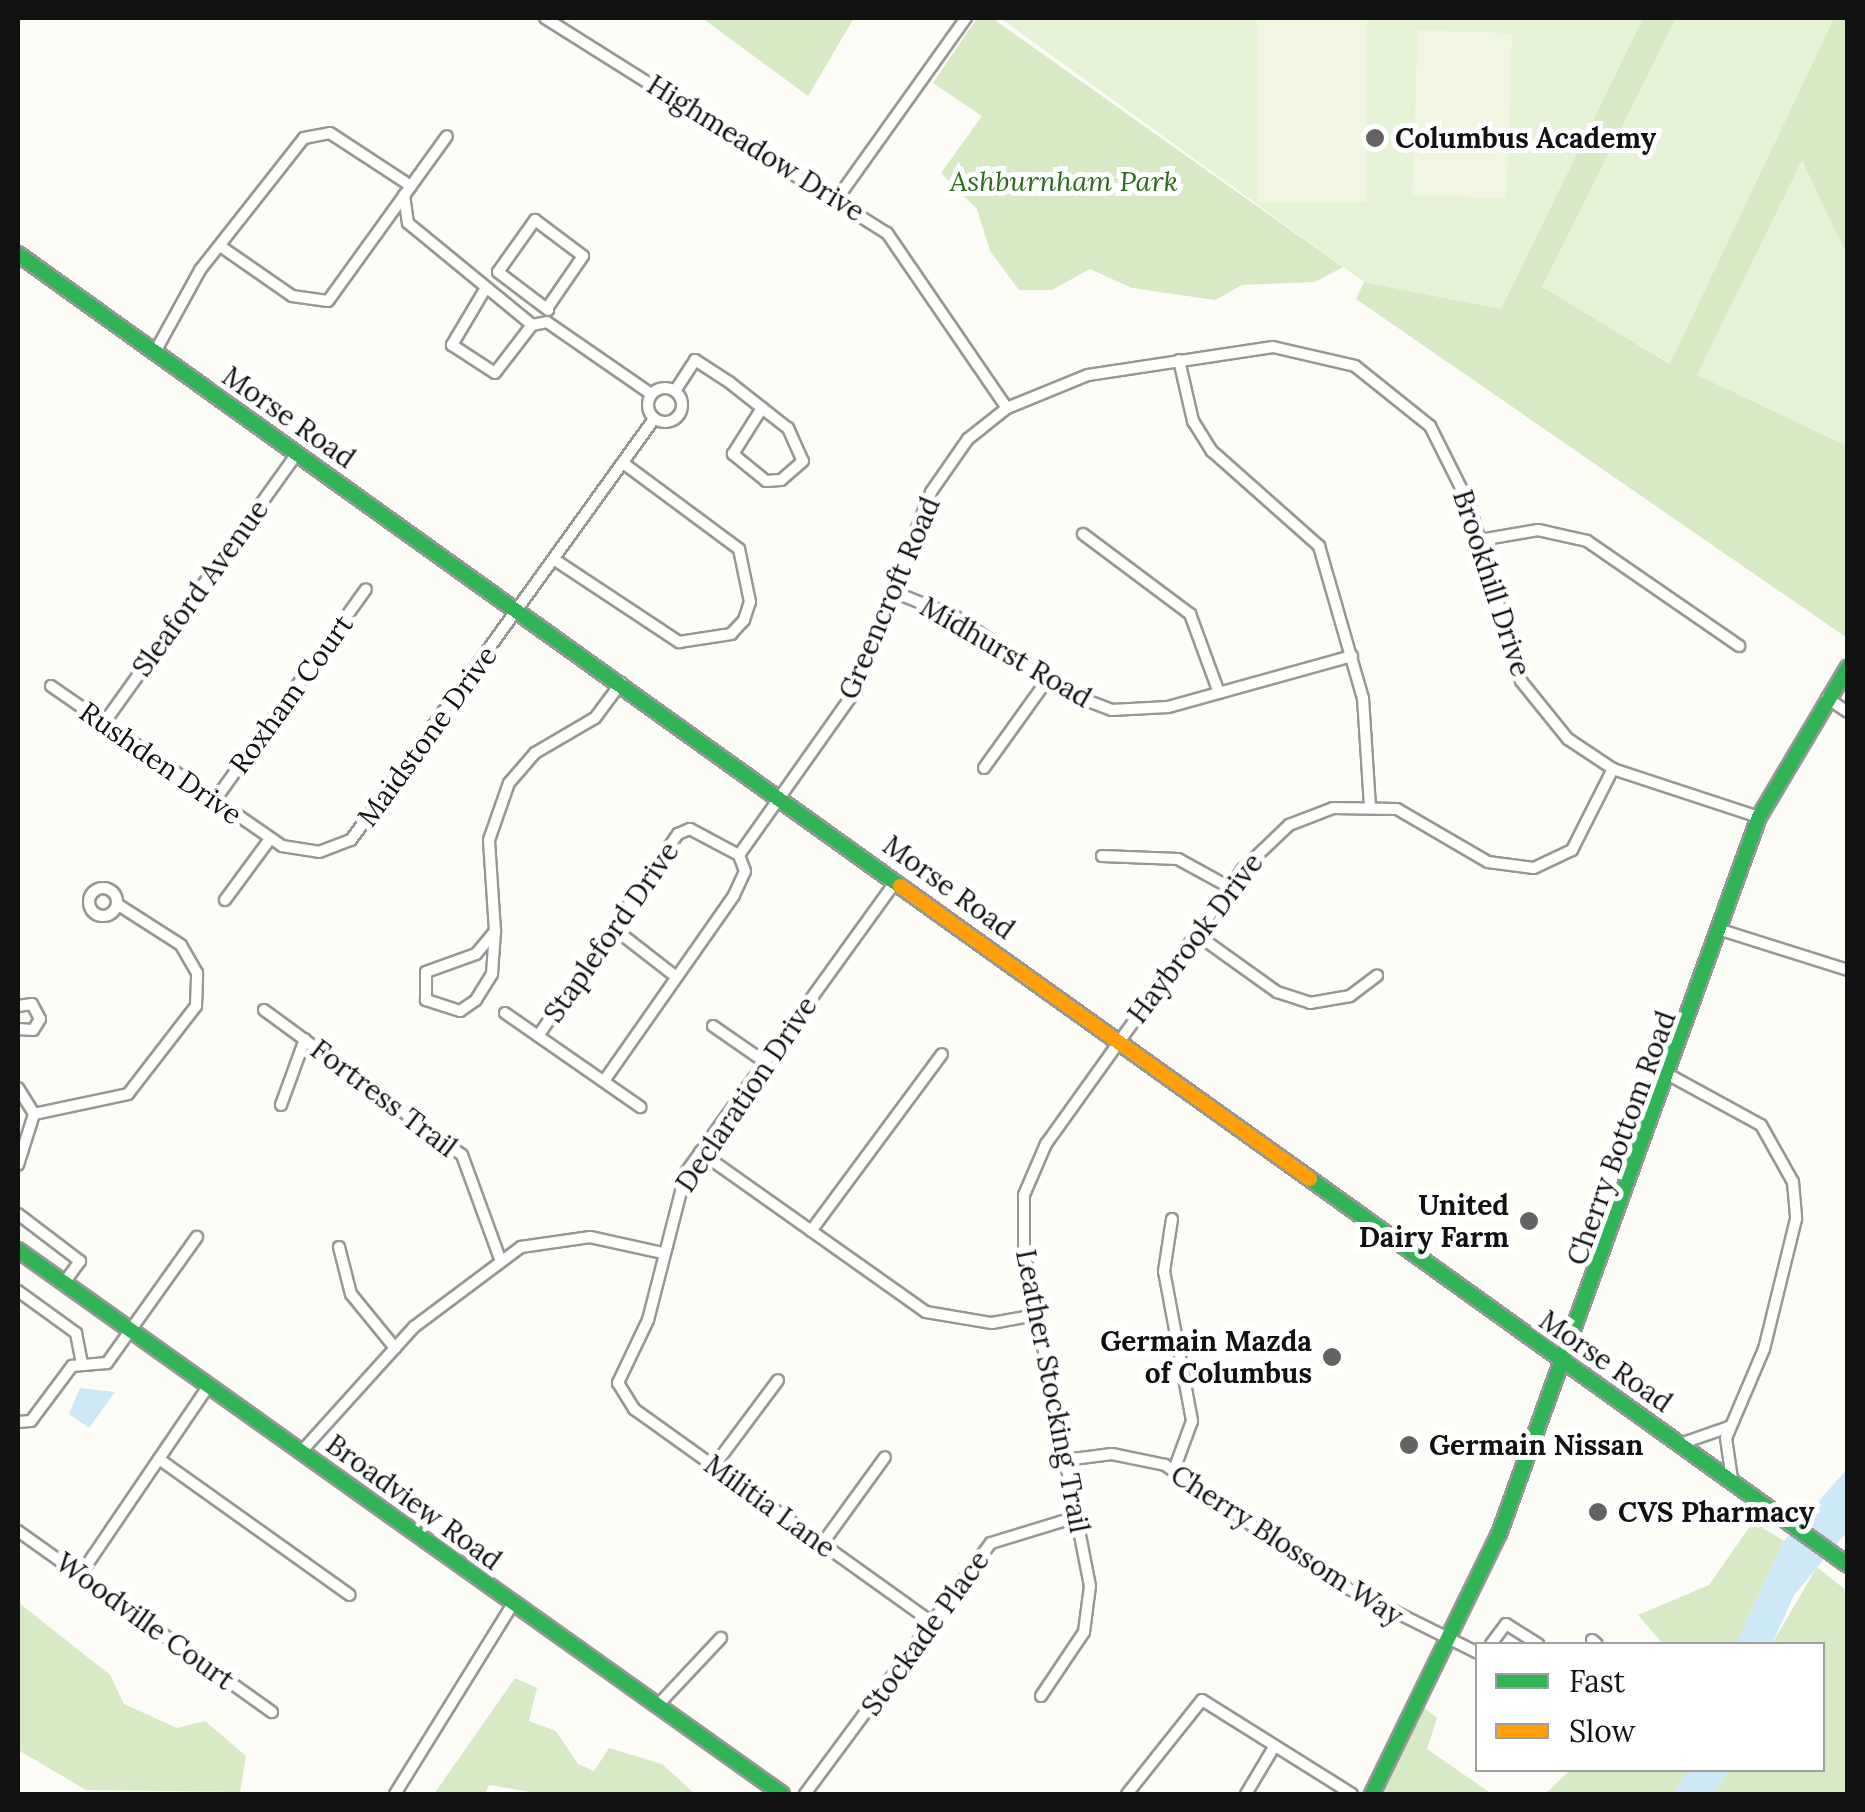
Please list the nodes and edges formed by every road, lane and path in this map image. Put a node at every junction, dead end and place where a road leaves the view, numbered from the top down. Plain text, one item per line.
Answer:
1 (546, 18) edge
2 (966, 18) edge
3 (447, 136) dead end
4 (408, 191) junction
5 (839, 196) junction
6 (408, 223) junction
7 (384, 228) junction
8 (223, 248) junction
9 (18, 254) edge
10 (498, 272) junction
11 (485, 278) junction
12 (484, 291) junction
13 (548, 307) junction
14 (547, 322) junction
15 (532, 325) junction
16 (155, 352) junction
17 (1179, 360) junction
18 (675, 391) junction
19 (651, 394) junction
20 (762, 408) junction
21 (1007, 408) junction
22 (654, 420) junction
23 (297, 453) junction
24 (622, 464) junction
25 (1084, 534) dead end
26 (1480, 540) junction
27 (555, 560) junction
28 (366, 588) dead end
29 (894, 592) junction
30 (518, 610) junction
31 (1739, 646) dead end
32 (1352, 656) junction
33 (1848, 667) edge
34 (1048, 679) junction
35 (621, 684) junction
36 (51, 686) dead end
37 (1219, 693) junction
38 (1828, 698) junction
39 (1848, 712) edge
40 (104, 723) junction
41 (984, 768) dead end
42 (1614, 769) junction
43 (780, 797) junction
44 (215, 800) junction
45 (1370, 805) junction
46 (1759, 816) junction
47 (270, 839) junction
48 (738, 854) junction
49 (1102, 856) dead end
50 (896, 880) junction
51 (1229, 887) junction
52 (225, 900) dead end
53 (117, 904) dead end
54 (612, 927) junction
55 (1722, 930) junction
56 (495, 932) junction
57 (1196, 934) junction
58 (1848, 970) edge
59 (675, 976) junction
60 (1377, 976) dead end
61 (18, 1006) edge
62 (264, 1010) dead end
63 (505, 1014) dead end
64 (714, 1026) dead end
65 (18, 1029) edge
66 (538, 1036) junction
67 (305, 1040) junction
68 (1120, 1040) junction
69 (942, 1054) dead end
70 (765, 1062) junction
71 (1670, 1076) junction
72 (604, 1081) junction
73 (18, 1088) edge
74 (281, 1105) dead end
75 (640, 1107) dead end
76 (34, 1114) junction
77 (700, 1152) junction
78 (18, 1165) edge
79 (18, 1214) edge
80 (1172, 1218) dead end
81 (810, 1231) junction
82 (197, 1237) dead end
83 (338, 1247) dead end
84 (18, 1250) edge
85 (663, 1253) junction
86 (500, 1259) junction
87 (64, 1283) junction
88 (18, 1292) edge
89 (1036, 1315) junction
90 (130, 1330) junction
91 (395, 1348) junction
92 (1565, 1362) junction
93 (82, 1364) junction
94 (778, 1380) dead end
95 (618, 1383) joint
96 (208, 1386) junction
97 (21, 1422) edge
98 (1730, 1426) junction
99 (1680, 1444) junction
100 (302, 1452) junction
101 (886, 1457) dead end
102 (159, 1459) junction
103 (1065, 1460) junction
104 (714, 1466) junction
105 (1174, 1470) junction
106 (1735, 1484) junction
107 (1076, 1517) junction
108 (18, 1531) edge
109 (822, 1544) junction
110 (1848, 1565) edge
111 (80, 1575) junction
112 (350, 1595) dead end
113 (513, 1604) junction
114 (931, 1622) junction
115 (721, 1638) dead end
116 (1447, 1641) junction
117 (1492, 1642) edge
118 (1535, 1642) edge
119 (1475, 1652) edge
120 (1041, 1696) dead end
121 (658, 1706) junction
122 (272, 1712) dead end
123 (1274, 1747) junction
124 (395, 1794) edge
125 (782, 1794) edge
126 (805, 1794) edge
127 (1127, 1794) edge
128 (1246, 1794) edge
129 (1352, 1794) edge
130 (1372, 1794) edge

1 - 5 street, Highmeadow Drive
2 - 5 street
3 - 4 street
4 - 6 street
4 - 7 street
4 - 8 street
5 - 21 street, Highmeadow Drive
6 - 7 street
6 - 11 street
7 - 8 street
8 - 16 street
9 - 16 main road, Morse Road
10 - 11 street
10 - 13 street
10 - 13 street
11 - 12 street
12 - 15 street
12 - 15 street
13 - 14 street
14 - 15 street
14 - 19 street
16 - 23 main road, Morse Road
17 - 21 street, Brookhill Drive
17 - 26 street, Brookhill Drive
17 - 32 street
18 - 19 street
18 - 20 street
18 - 22 street, Maidstone Drive
19 - 22 street
20 - 20 street
21 - 29 street, Greencroft Road
22 - 24 street, Maidstone Drive
23 - 30 main road, Morse Road
23 - 40 street, Sleaford Avenue
24 - 27 street, Maidstone Drive
24 - 27 street
25 - 37 street
26 - 31 street
26 - 42 street, Brookhill Drive
27 - 30 street, Maidstone Drive
28 - 44 street, Roxham Court
29 - 34 street, Midhurst Road
29 - 43 street, Greencroft Road
30 - 35 main road, Morse Road
30 - 47 street, Maidstone Drive
32 - 37 street, Midhurst Road
32 - 45 street
33 - 38 main road, Cherry Bottom Road
34 - 37 street, Midhurst Road
34 - 41 street
35 - 43 main road, Morse Road
35 - 56 street
36 - 40 street, Rushden Drive
38 - 39 street
38 - 46 main road, Cherry Bottom Road
40 - 44 street, Rushden Drive
42 - 45 street, Haybrook Drive
42 - 46 street, Brookhill Drive
43 - 48 street, Greencroft Road
43 - 50 main road, Morse Road
44 - 47 street, Rushden Drive
45 - 51 street, Haybrook Drive
46 - 55 main road, Cherry Bottom Road
47 - 52 street
48 - 54 street, Stapleford Drive
48 - 59 street
49 - 51 street
50 - 68 main road, Morse Road
50 - 70 street, Declaration Drive
51 - 57 street, Haybrook Drive
53 - 76 street
54 - 59 street
54 - 66 street, Stapleford Drive
55 - 58 street
55 - 71 main road, Cherry Bottom Road
56 - 56 street
57 - 60 street
57 - 68 street, Haybrook Drive
59 - 72 street
61 - 65 street
62 - 67 street, Fortress Trail
63 - 66 street
64 - 70 street
66 - 72 street
67 - 74 street
67 - 86 street, Fortress Trail
68 - 89 street, Leather Stocking Trail
68 - 92 main road, Morse Road
69 - 81 street
70 - 77 street, Declaration Drive
71 - 92 main road, Cherry Bottom Road
71 - 98 street
72 - 75 street
73 - 76 street
76 - 78 street
77 - 81 street
77 - 85 street, Declaration Drive
79 - 87 street
80 - 105 street
81 - 89 street
82 - 90 street
83 - 91 street
84 - 87 main road, Broadview Road
85 - 86 street
85 - 95 street, Declaration Drive
86 - 91 street
87 - 90 main road, Broadview Road
88 - 93 street
89 - 103 street, Leather Stocking Trail
90 - 93 street
90 - 96 main road, Broadview Road
91 - 100 street
92 - 99 main road, Morse Road
92 - 116 main road, Cherry Bottom Road
93 - 97 street
94 - 104 street
95 - 104 street, Militia Lane
96 - 100 main road, Broadview Road
96 - 102 street
98 - 99 street
98 - 106 street
99 - 106 main road, Morse Road
100 - 113 main road, Broadview Road
101 - 109 street
102 - 111 street
102 - 112 street
103 - 105 street, Cherry Blossom Way
103 - 107 street, Leather Stocking Trail
104 - 109 street, Militia Lane
105 - 116 street, Cherry Blossom Way
106 - 110 main road, Morse Road
107 - 114 street, Stockade Place
107 - 120 street, Leather Stocking Trail
108 - 111 street, Woodville Court
109 - 114 street, Militia Lane
111 - 122 street, Woodville Court
113 - 121 main road, Broadview Road
113 - 124 street
114 - 126 street, Stockade Place
115 - 121 street
116 - 119 street, Cherry Blossom Way
116 - 130 main road, Cherry Bottom Road
117 - 118 street
121 - 125 main road, Broadview Road
123 - 127 street
123 - 128 street
123 - 129 street

